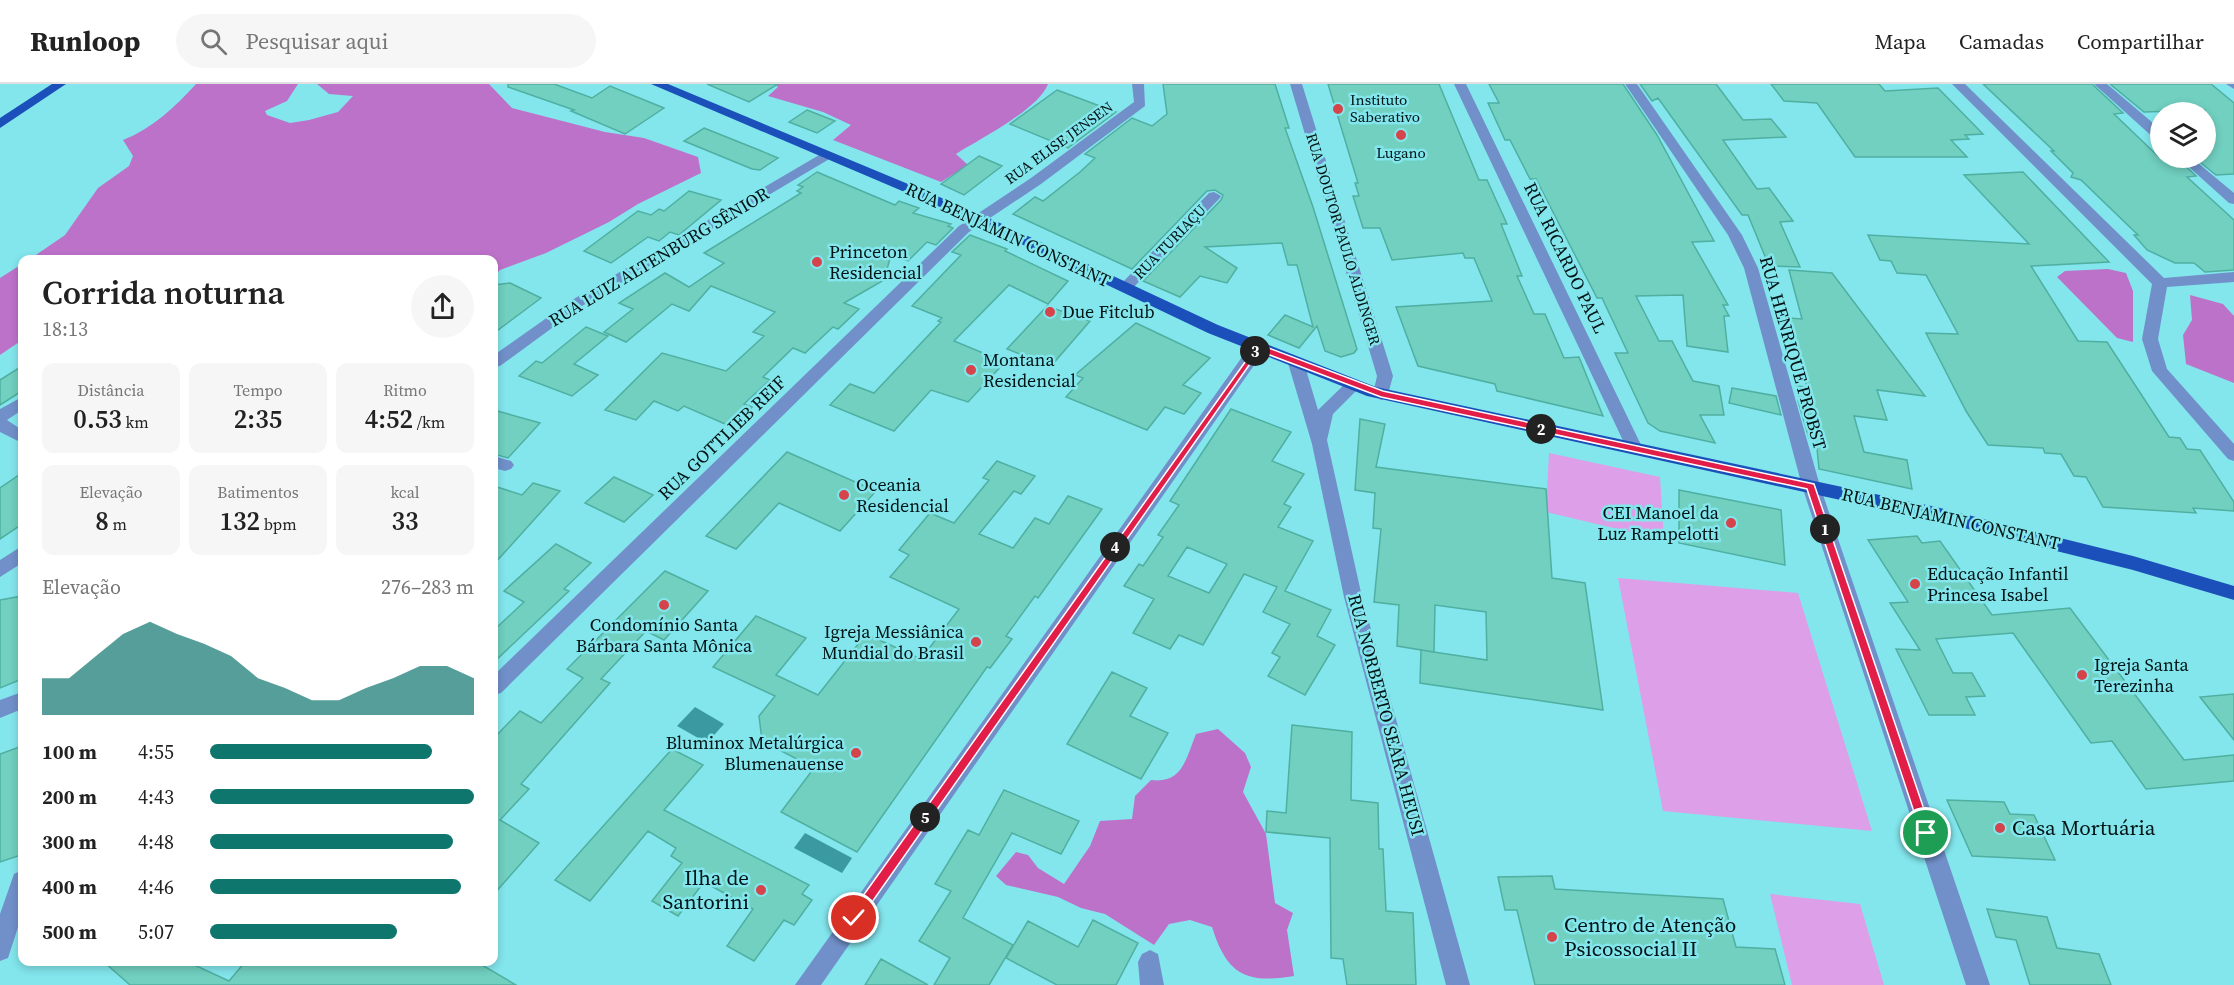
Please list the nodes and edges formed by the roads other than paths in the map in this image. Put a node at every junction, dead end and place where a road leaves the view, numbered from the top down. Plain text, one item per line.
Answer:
1 (60, 84) edge
2 (657, 84) edge
3 (1138, 84) edge
4 (1296, 84) edge
5 (1460, 84) edge
6 (1631, 84) edge
7 (1958, 84) edge
8 (2100, 84) edge
9 (0, 124) edge
10 (2150, 127) edge
11 (826, 155) junction
12 (2197, 168) edge
13 (1214, 196) dead end
14 (2234, 200) edge
15 (980, 219) junction
16 (2234, 277) edge
17 (2160, 283) junction
18 (1125, 288) junction
19 (1258, 347) junction
20 (498, 359) edge
21 (1296, 363) junction
22 (1354, 386) junction
23 (1381, 394) junction
24 (18, 406) edge
25 (0, 417) edge
26 (0, 424) edge
27 (18, 435) edge
28 (1320, 444) junction
29 (1635, 449) junction
30 (2234, 455) edge
31 (1811, 486) junction
32 (18, 556) edge
33 (0, 570) edge
34 (2234, 593) edge
35 (498, 683) edge
36 (18, 702) edge
37 (0, 709) edge
38 (18, 894) edge
39 (0, 950) edge
40 (807, 985) edge
41 (1458, 985) edge
42 (1977, 985) edge

1 - 9 main road
2 - 11 main road, RUA BENJAMIN CONSTANT
3 - 15 street, RUA ELISE JENSEN
4 - 23 street, RUA DOUTOR PAULO ALDINGER
5 - 29 street, RUA RICARDO PAUL
6 - 31 street, RUA HENRIQUE PROBST
7 - 17 street
8 - 10 street
11 - 15 main road, RUA BENJAMIN CONSTANT
11 - 20 street, RUA LUIZ ALTENBURG SÊNIOR
12 - 14 street
13 - 18 street, RUA TURIAÇU
15 - 18 main road, RUA BENJAMIN CONSTANT
15 - 35 street, RUA GOTTLIEB REIF
16 - 17 street
17 - 30 street
18 - 19 main road, RUA BENJAMIN CONSTANT
19 - 21 main road, RUA BENJAMIN CONSTANT
19 - 40 street
21 - 22 main road, RUA BENJAMIN CONSTANT
21 - 28 street, RUA NORBERTO SEARA HEUSI
22 - 23 main road, RUA BENJAMIN CONSTANT
22 - 28 street, RUA NORBERTO SEARA HEUSI
23 - 29 main road, RUA BENJAMIN CONSTANT
24 - 25 street
26 - 27 street
28 - 41 street, RUA NORBERTO SEARA HEUSI
29 - 31 main road, RUA BENJAMIN CONSTANT
31 - 34 main road, RUA BENJAMIN CONSTANT
31 - 42 street, RUA HENRIQUE PROBST
32 - 33 street
36 - 37 street
38 - 39 street

